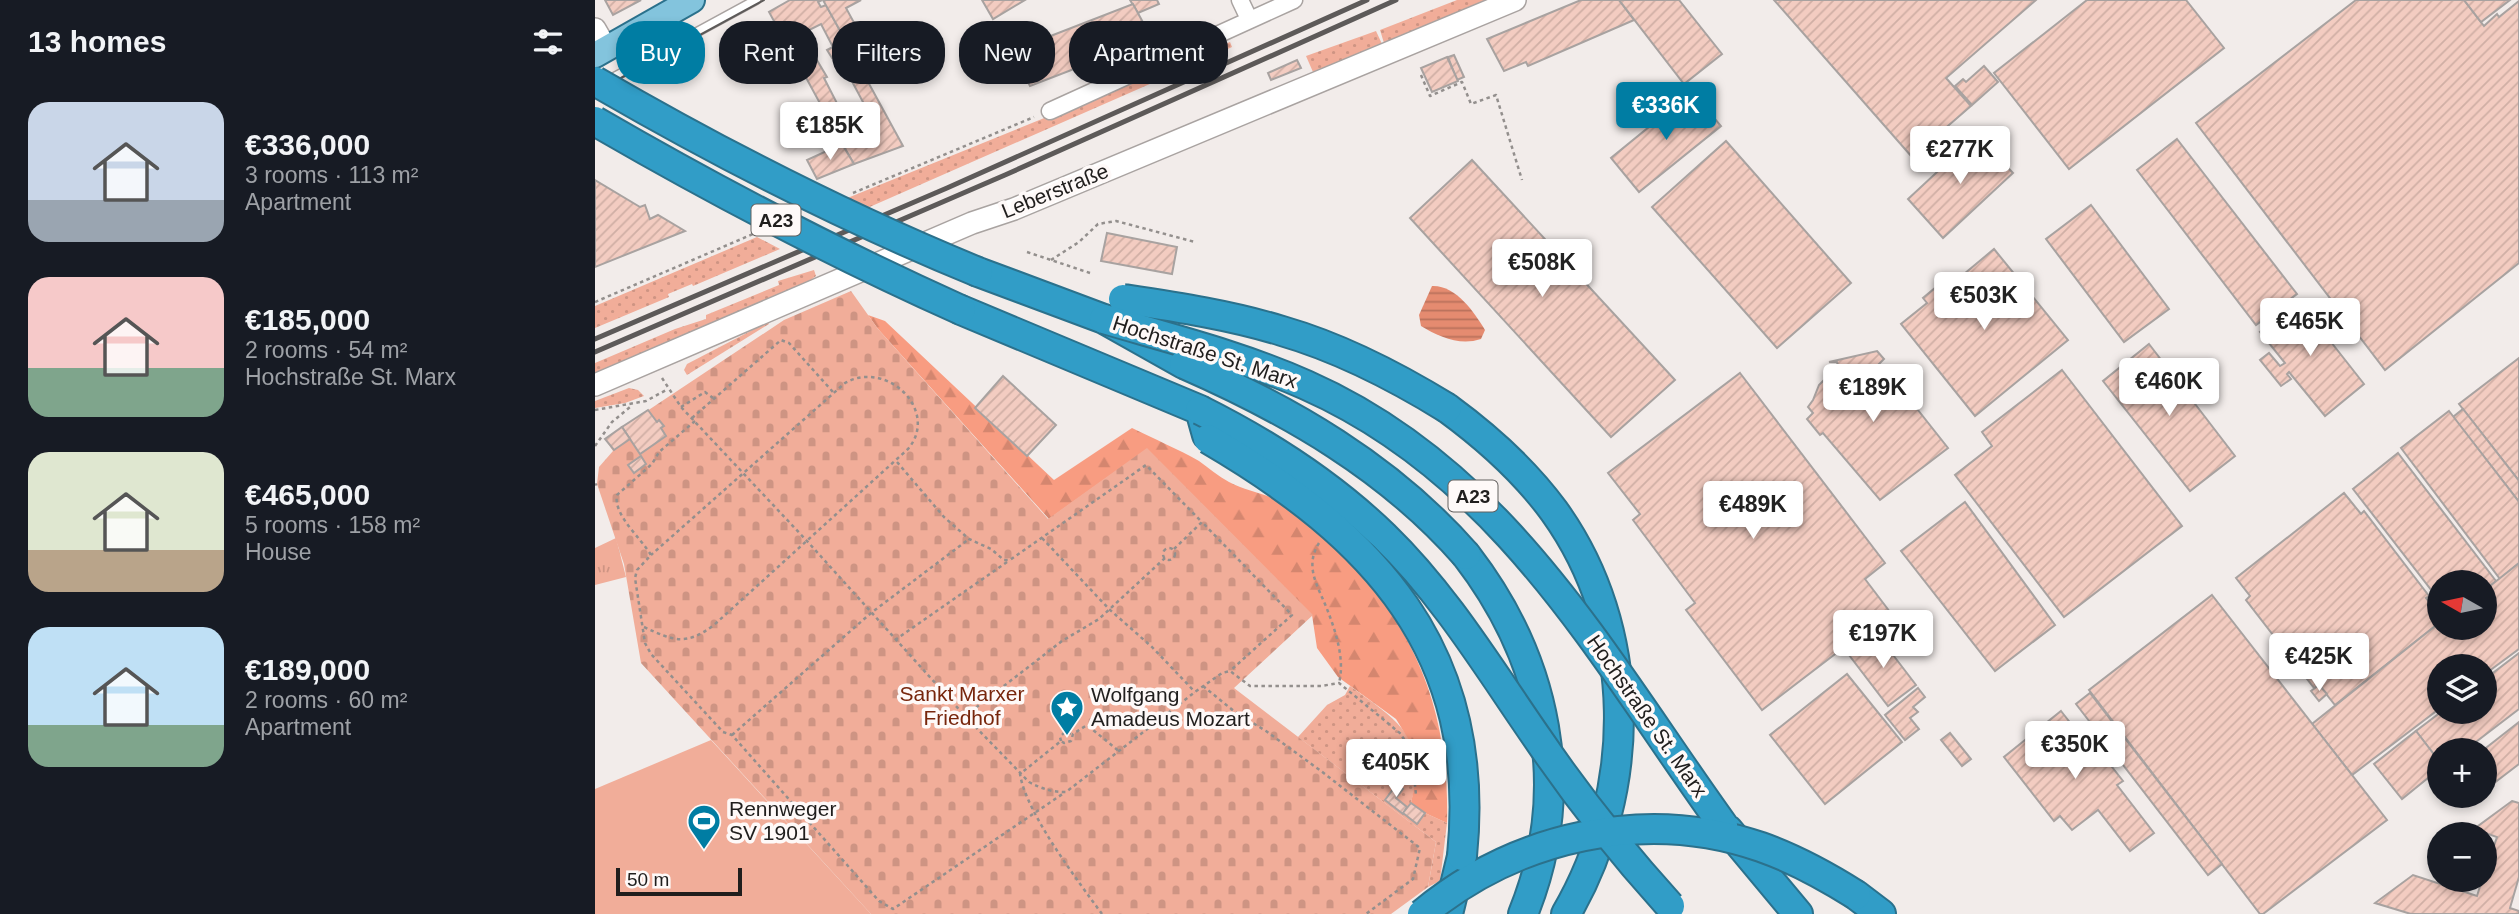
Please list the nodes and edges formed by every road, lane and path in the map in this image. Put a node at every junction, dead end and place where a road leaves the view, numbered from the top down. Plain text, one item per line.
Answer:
1 (692, 0) edge
2 (756, 0) edge
3 (1240, 0) edge
4 (1294, 0) edge
5 (1515, 0) edge
6 (1249, 19) junction
7 (599, 44) edge
8 (1421, 75) dead end
9 (595, 81) edge
10 (595, 87) edge
11 (1050, 111) dead end
12 (595, 121) edge
13 (1522, 180) dead end
14 (1195, 242) dead end
15 (1027, 252) dead end
16 (1051, 260) junction
17 (1090, 273) dead end
18 (1026, 292) junction
19 (1104, 319) junction
20 (652, 360) junction
21 (595, 385) edge
22 (668, 389) junction
23 (833, 392) junction
24 (714, 399) junction
25 (633, 404) junction
26 (681, 407) junction
27 (595, 410) edge
28 (1200, 411) junction
29 (694, 419) junction
30 (595, 446) edge
31 (896, 460) junction
32 (744, 473) junction
33 (1202, 522) junction
34 (1042, 538) junction
35 (969, 539) junction
36 (807, 541) junction
37 (1174, 549) junction
38 (651, 555) junction
39 (1165, 558) junction
40 (1010, 560) junction
41 (1109, 610) junction
42 (871, 613) junction
43 (644, 627) junction
44 (895, 640) junction
45 (1230, 671) junction
46 (1203, 686) junction
47 (1195, 692) junction
48 (965, 716) junction
49 (1073, 734) junction
50 (732, 736) junction
51 (1061, 741) junction
52 (1120, 752) junction
53 (1020, 774) junction
54 (1066, 792) junction
55 (1416, 795) dead end
56 (1035, 812) junction
57 (893, 909) junction
58 (897, 914) edge
59 (1103, 914) edge
60 (1366, 914) edge
61 (1422, 914) edge
62 (1448, 914) edge
63 (1523, 914) edge
64 (1566, 914) edge
65 (1678, 914) edge
66 (1798, 914) edge
67 (1881, 914) edge

1 - 7 main road
2 - 10 lane
3 - 6 street
4 - 6 street
5 - 20 street, Leberstraße
6 - 11 street
8 - 13 path
9 - 18 highway, Hochstraße St. Marx / A23, bridge
12 - 28 highway, A23, bridge
14 - 16 path
15 - 16 path
16 - 17 path
18 - 19 highway, Hochstraße St. Marx / A23
18 - 64 highway, bridge
19 - 63 highway, bridge
19 - 66 highway, Hochstraße St. Marx / A23, bridge
20 - 21 street, Leberstraße
20 - 22 path
22 - 25 path
22 - 26 path
23 - 24 path
23 - 31 path
23 - 32 path
24 - 26 path
24 - 29 path
25 - 27 path
25 - 30 path
26 - 29 path
28 - 62 highway, bridge
28 - 65 highway, A23, bridge
29 - 32 path
29 - 38 path
31 - 35 path
31 - 36 path
32 - 36 path
32 - 38 path
33 - 34 path
33 - 37 path
33 - 45 path
34 - 40 path
34 - 41 path
35 - 40 path
35 - 42 path
36 - 42 path
36 - 43 path
37 - 39 path
37 - 39 path
38 - 43 path
39 - 41 path
40 - 44 path
41 - 47 path
41 - 48 path
42 - 44 path
42 - 50 path
43 - 50 path
44 - 48 path
45 - 46 path
45 - 55 path
46 - 47 path
46 - 60 path
47 - 52 path
48 - 53 path
49 - 51 path
49 - 51 path
49 - 52 path
50 - 57 path
51 - 53 path
52 - 54 path
53 - 54 path
53 - 56 path
54 - 56 path
56 - 57 path
56 - 59 path
57 - 58 path
61 - 67 highway, bridge

